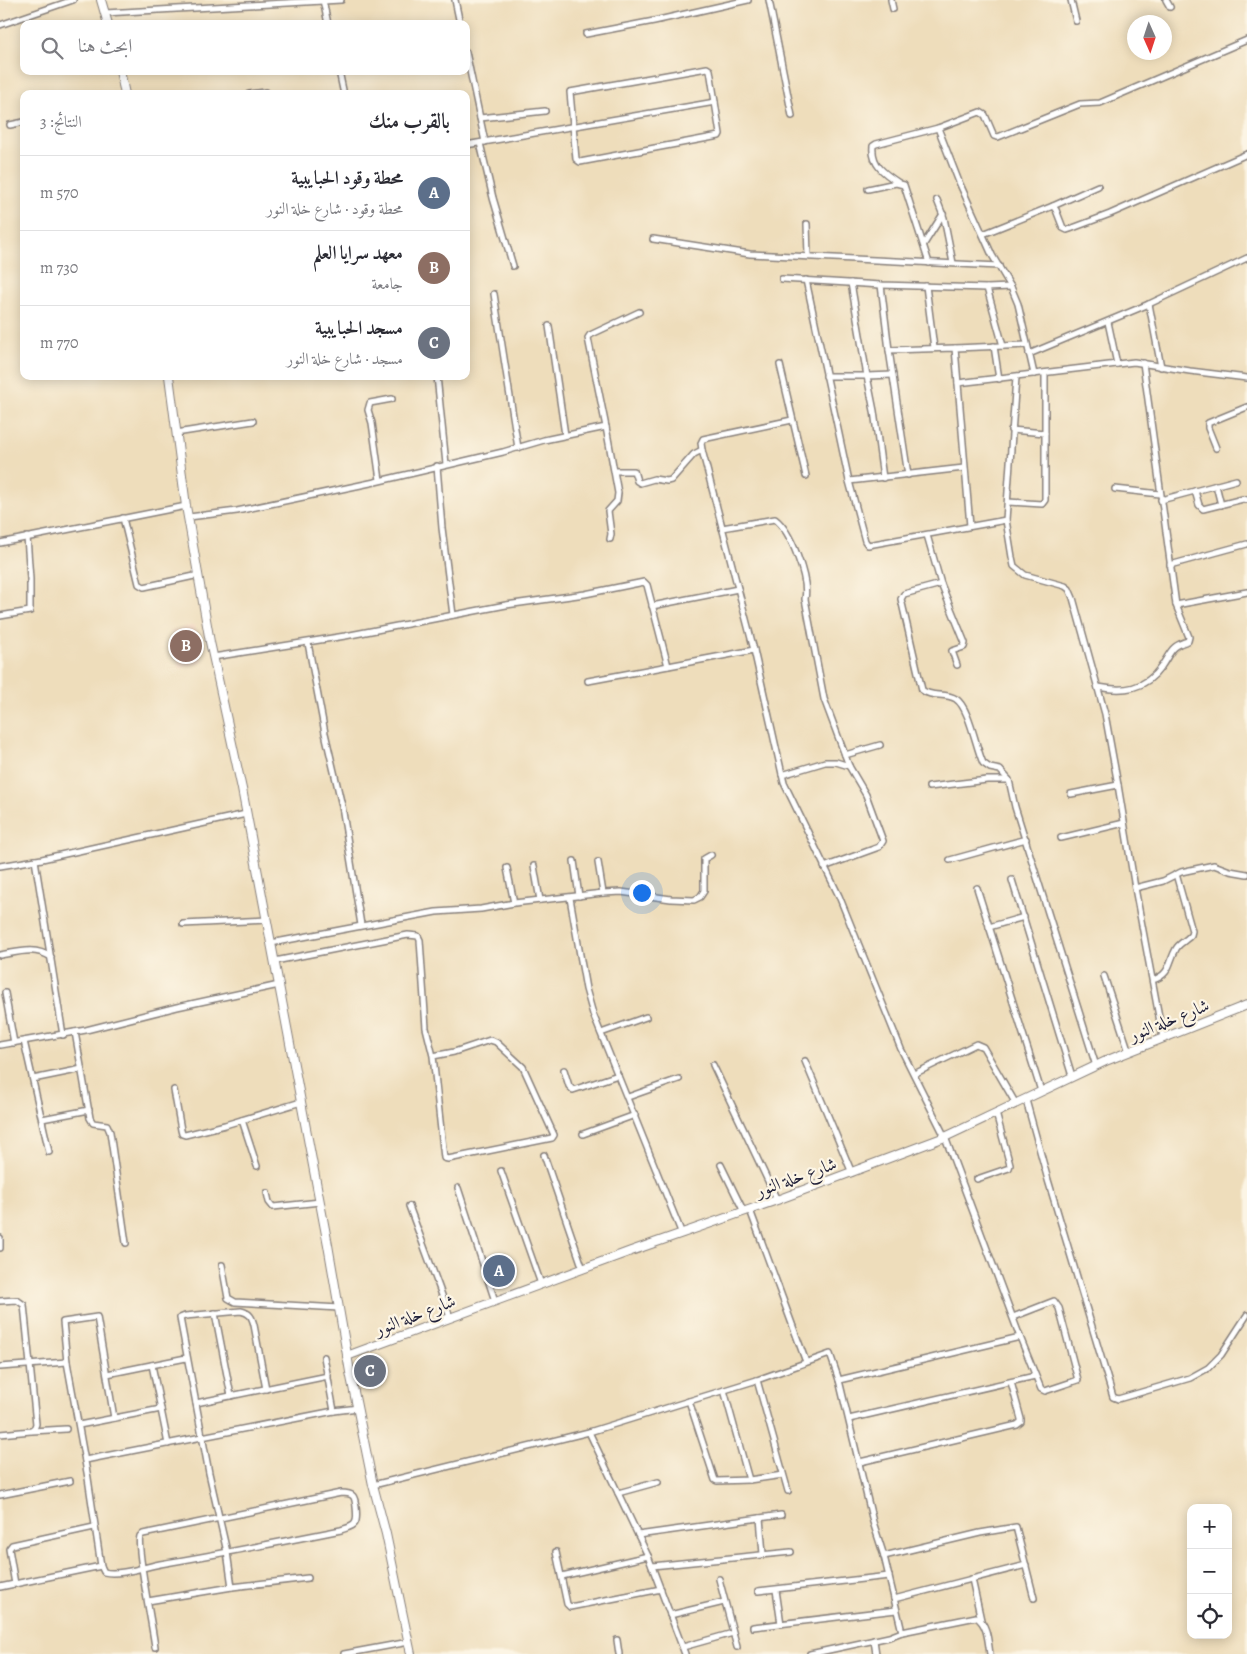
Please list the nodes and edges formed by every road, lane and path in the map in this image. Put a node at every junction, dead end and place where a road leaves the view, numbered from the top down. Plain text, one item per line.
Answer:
1 (74, 0) edge
2 (101, 0) edge
3 (341, 0) edge
4 (455, 0) edge
5 (748, 0) edge
6 (769, 0) edge
7 (891, 0) edge
8 (1072, 0) edge
9 (1166, 0) edge
10 (323, 1) edge
11 (287, 2) edge
12 (722, 3) edge
13 (1170, 7) dead end
14 (893, 9) dead end
15 (105, 13) junction
16 (107, 20) edge
17 (327, 20) edge
18 (459, 20) edge
19 (1076, 21) dead end
20 (0, 25) edge
21 (586, 34) dead end
22 (1247, 40) edge
23 (470, 71) edge
24 (121, 75) edge
25 (340, 75) edge
26 (124, 90) edge
27 (343, 90) dead end
28 (715, 102) junction
29 (545, 111) dead end
30 (792, 116) dead end
31 (480, 118) junction
32 (20, 123) edge
33 (10, 125) dead end
34 (573, 127) junction
35 (938, 128) junction
36 (483, 142) junction
37 (470, 144) edge
38 (1247, 154) edge
39 (899, 183) junction
40 (1098, 186) dead end
41 (868, 189) dead end
42 (937, 200) dead end
43 (1053, 206) junction
44 (943, 214) junction
45 (807, 224) dead end
46 (983, 234) junction
47 (653, 239) dead end
48 (924, 244) junction
49 (808, 256) junction
50 (1247, 258) edge
51 (929, 263) junction
52 (953, 263) junction
53 (513, 266) dead end
54 (999, 266) junction
55 (782, 279) dead end
56 (806, 280) junction
57 (851, 283) junction
58 (881, 285) junction
59 (926, 286) junction
60 (1011, 287) junction
61 (987, 288) junction
62 (494, 294) dead end
63 (1149, 304) junction
64 (639, 312) dead end
65 (1108, 322) junction
66 (549, 326) dead end
67 (1027, 345) junction
68 (994, 346) junction
69 (1003, 346) junction
70 (934, 348) junction
71 (956, 348) junction
72 (889, 350) junction
73 (1029, 354) junction
74 (1143, 363) junction
75 (1117, 364) junction
76 (780, 365) dead end
77 (1160, 367) junction
78 (1045, 373) junction
79 (1034, 374) junction
80 (893, 375) junction
81 (826, 376) junction
82 (866, 376) junction
83 (1016, 377) junction
84 (1247, 378) edge
85 (999, 379) junction
86 (169, 380) edge
87 (437, 380) edge
88 (958, 383) junction
89 (392, 399) dead end
90 (1247, 407) edge
91 (792, 420) junction
92 (253, 421) dead end
93 (606, 427) junction
94 (1011, 430) junction
95 (176, 433) junction
96 (1045, 433) junction
97 (564, 435) junction
98 (518, 448) junction
99 (1216, 448) dead end
100 (702, 450) junction
101 (446, 464) junction
102 (437, 466) junction
103 (964, 468) junction
104 (615, 471) junction
105 (908, 475) junction
106 (806, 476) dead end
107 (883, 478) junction
108 (380, 480) junction
109 (1236, 480) dead end
110 (849, 481) junction
111 (1216, 486) junction
112 (1115, 489) dead end
113 (1195, 491) junction
114 (1161, 497) junction
115 (1247, 500) edge
116 (1008, 502) junction
117 (1221, 505) junction
118 (186, 506) junction
119 (189, 517) junction
120 (123, 518) junction
121 (1006, 520) junction
122 (970, 526) junction
123 (722, 528) junction
124 (927, 536) junction
125 (26, 537) junction
126 (610, 539) dead end
127 (0, 543) edge
128 (1247, 544) edge
129 (1170, 565) junction
130 (198, 575) junction
131 (941, 584) junction
132 (738, 589) junction
133 (1247, 592) edge
134 (1176, 605) junction
135 (652, 606) junction
136 (453, 615) junction
137 (0, 616) edge
138 (308, 643) junction
139 (754, 650) junction
140 (213, 656) junction
141 (957, 665) dead end
142 (668, 666) junction
143 (588, 681) dead end
144 (1098, 687) junction
145 (880, 745) dead end
146 (845, 755) junction
147 (849, 766) junction
148 (782, 775) junction
149 (1008, 779) junction
150 (1118, 785) junction
151 (928, 787) dead end
152 (1071, 794) dead end
153 (246, 814) junction
154 (1124, 823) junction
155 (1061, 838) dead end
156 (1026, 839) junction
157 (711, 855) dead end
158 (35, 860) junction
159 (950, 860) dead end
160 (574, 861) dead end
161 (598, 862) dead end
162 (0, 866) edge
163 (534, 866) dead end
164 (824, 867) junction
165 (507, 868) dead end
166 (1176, 874) junction
167 (1247, 874) edge
168 (1012, 880) dead end
169 (977, 888) dead end
170 (1135, 888) junction
171 (602, 893) junction
172 (579, 896) junction
173 (570, 898) junction
174 (540, 900) junction
175 (514, 903) junction
176 (1024, 917) junction
177 (267, 920) junction
178 (183, 924) dead end
179 (361, 925) junction
180 (989, 927) junction
181 (271, 943) junction
182 (0, 955) edge
183 (51, 957) junction
184 (275, 962) junction
185 (1104, 976) dead end
186 (1153, 980) junction
187 (279, 984) junction
188 (5, 993) dead end
189 (1247, 1006) edge
190 (646, 1017) dead end
191 (75, 1032) junction
192 (601, 1033) junction
193 (63, 1034) junction
194 (1163, 1038) junction
195 (24, 1041) junction
196 (14, 1043) junction
197 (0, 1045) edge
198 (1128, 1052) junction
199 (433, 1056) junction
200 (804, 1061) dead end
201 (713, 1065) dead end
202 (1096, 1066) junction
203 (82, 1069) junction
204 (564, 1070) dead end
205 (914, 1074) junction
206 (618, 1075) junction
207 (1072, 1076) junction
208 (33, 1079) junction
209 (679, 1079) dead end
210 (174, 1090) dead end
211 (1041, 1091) junction
212 (628, 1097) junction
213 (1026, 1100) junction
214 (301, 1102) junction
215 (1016, 1104) junction
216 (89, 1110) junction
217 (996, 1113) junction
218 (635, 1115) junction
219 (42, 1120) junction
220 (242, 1120) junction
221 (582, 1134) dead end
222 (945, 1137) junction
223 (49, 1152) dead end
224 (544, 1155) dead end
225 (721, 1165) dead end
226 (257, 1166) dead end
227 (501, 1171) dead end
228 (852, 1173) junction
229 (977, 1179) dead end
230 (458, 1188) dead end
231 (267, 1193) dead end
232 (777, 1200) junction
233 (320, 1202) junction
234 (409, 1206) dead end
235 (747, 1211) junction
236 (682, 1234) junction
237 (0, 1238) edge
238 (126, 1243) dead end
239 (0, 1248) edge
240 (222, 1265) dead end
241 (583, 1268) junction
242 (541, 1284) junction
243 (0, 1301) edge
244 (495, 1301) junction
245 (339, 1308) junction
246 (215, 1313) junction
247 (1247, 1315) edge
248 (450, 1317) junction
249 (1013, 1317) junction
250 (1020, 1337) junction
251 (347, 1356) junction
252 (324, 1357) dead end
253 (186, 1358) junction
254 (68, 1362) junction
255 (806, 1362) junction
256 (31, 1364) junction
257 (152, 1365) junction
258 (0, 1367) edge
259 (107, 1374) junction
260 (328, 1376) junction
261 (1035, 1376) junction
262 (757, 1380) junction
263 (839, 1380) junction
264 (1011, 1382) junction
265 (266, 1389) junction
266 (724, 1390) junction
267 (231, 1396) junction
268 (689, 1401) junction
269 (196, 1403) junction
270 (358, 1408) junction
271 (161, 1409) junction
272 (334, 1411) junction
273 (114, 1418) junction
274 (849, 1419) junction
275 (79, 1425) junction
276 (66, 1429) dead end
277 (28, 1431) junction
278 (589, 1432) junction
279 (0, 1434) edge
280 (203, 1437) junction
281 (168, 1444) junction
282 (85, 1460) junction
283 (860, 1462) junction
284 (784, 1475) junction
285 (749, 1480) junction
286 (70, 1481) dead end
287 (658, 1482) dead end
288 (373, 1485) junction
289 (788, 1491) dead end
290 (618, 1493) junction
291 (0, 1495) edge
292 (781, 1515) dead end
293 (220, 1518) junction
294 (760, 1518) junction
295 (94, 1527) junction
296 (638, 1535) junction
297 (227, 1552) junction
298 (556, 1552) dead end
299 (791, 1552) dead end
300 (763, 1554) junction
301 (648, 1556) junction
302 (884, 1556) junction
303 (1026, 1565) junction
304 (101, 1566) junction
305 (652, 1566) junction
306 (143, 1568) junction
307 (562, 1576) junction
308 (889, 1576) junction
309 (308, 1578) dead end
310 (972, 1579) junction
311 (719, 1580) dead end
312 (15, 1584) junction
313 (0, 1587) edge
314 (232, 1587) junction
315 (661, 1589) junction
316 (776, 1590) junction
317 (758, 1591) dead end
318 (1034, 1598) dead end
319 (894, 1599) junction
320 (148, 1601) junction
321 (724, 1602) junction
322 (896, 1610) junction
323 (670, 1615) junction
324 (981, 1620) junction
325 (781, 1624) junction
326 (754, 1627) dead end
327 (902, 1632) junction
328 (733, 1633) junction
329 (617, 1640) dead end
330 (874, 1640) junction
331 (409, 1642) junction
332 (682, 1647) junction
333 (155, 1648) dead end
334 (737, 1648) dead end
335 (831, 1652) edge
336 (345, 1654) edge
337 (411, 1654) edge
338 (619, 1654) edge
339 (685, 1654) edge
340 (810, 1654) edge
341 (876, 1654) edge
342 (990, 1654) edge

1 - 20 street
2 - 15 main road
3 - 10 street
4 - 18 street
5 - 12 street
6 - 30 street
7 - 14 street
8 - 19 street
9 - 13 street
10 - 11 street
10 - 17 street
11 - 15 street
12 - 21 street
15 - 16 main road
22 - 35 street
23 - 31 street
24 - 26 main road
25 - 27 street
28 - 34 street
28 - 34 street
28 - 34 street
29 - 31 street
31 - 36 street
32 - 33 street
34 - 36 street
35 - 39 street
35 - 46 street
36 - 37 street
36 - 53 street
38 - 43 street
39 - 41 street
39 - 48 street
40 - 43 street
42 - 44 street
43 - 46 street
44 - 48 street
44 - 52 street
45 - 49 street
46 - 54 street
47 - 49 street
48 - 51 street
49 - 51 street
50 - 63 street
51 - 52 street
52 - 54 street
54 - 60 street
55 - 56 street
56 - 57 street
56 - 81 street
57 - 58 street
57 - 82 street
58 - 59 street
58 - 72 street
59 - 61 street
59 - 70 street
60 - 61 street
60 - 67 street
61 - 69 street
62 - 98 street
63 - 65 street
63 - 77 street
64 - 93 street
65 - 73 street
65 - 75 street
66 - 97 street
67 - 69 street
67 - 73 street
68 - 69 street
68 - 71 street
68 - 85 street
70 - 71 street
70 - 72 street
71 - 88 street
72 - 80 street
73 - 79 street
74 - 75 street
74 - 77 street
74 - 114 street
75 - 78 street
76 - 91 street
77 - 84 street
78 - 79 street
78 - 96 street
79 - 83 street
80 - 82 street
80 - 105 street
81 - 82 street
81 - 110 street
82 - 107 street
83 - 85 street
83 - 94 street
85 - 88 street
86 - 95 main road
87 - 101 street
88 - 103 street
89 - 108 street
90 - 99 street
91 - 100 street
91 - 106 street
92 - 95 street
93 - 97 street
93 - 104 street
94 - 96 street
94 - 116 street
95 - 118 main road
96 - 116 street
97 - 98 street
98 - 101 street
100 - 104 street
100 - 123 street
101 - 102 street
102 - 108 street
102 - 136 street
103 - 105 street
103 - 122 street
104 - 126 street
105 - 107 street
107 - 110 street
108 - 119 street
109 - 111 street
110 - 124 street
111 - 113 street
111 - 117 street
112 - 114 street
113 - 114 street
113 - 117 street
114 - 129 street
115 - 117 street
116 - 121 street
118 - 119 main road
118 - 120 street
119 - 130 main road
120 - 125 street
120 - 130 street
121 - 122 street
121 - 144 street
122 - 124 street
123 - 132 street
123 - 146 street
124 - 131 street
125 - 127 street
125 - 137 street
128 - 129 street
129 - 134 street
130 - 140 main road
131 - 141 street
131 - 149 street
132 - 135 street
132 - 139 street
133 - 134 street
134 - 144 street
135 - 136 street
135 - 142 street
136 - 138 street
138 - 140 street
138 - 179 street
139 - 142 street
139 - 148 street
140 - 153 main road
142 - 143 street
144 - 150 street
145 - 146 street
146 - 147 street
147 - 148 street
147 - 164 street
148 - 164 street
149 - 151 street
149 - 156 street
150 - 152 street
150 - 154 street
153 - 158 street
153 - 177 main road
154 - 155 street
154 - 170 street
156 - 159 street
156 - 202 street
157 - 171 street
158 - 162 street
158 - 183 street
160 - 172 street
161 - 171 street
163 - 174 street
164 - 205 street
165 - 175 street
166 - 167 street
166 - 170 street
166 - 186 street
168 - 176 street
169 - 180 street
170 - 186 street
171 - 172 street
172 - 173 street
173 - 174 street
173 - 192 street
174 - 175 street
175 - 179 street
176 - 180 street
176 - 207 street
177 - 178 street
177 - 181 main road
179 - 181 street
180 - 211 street
181 - 184 main road
182 - 183 street
183 - 193 street
184 - 187 main road
184 - 199 street
185 - 198 street
186 - 194 street
187 - 191 street
187 - 214 main road
188 - 196 street
189 - 194 main road, شارع خلة النور
190 - 192 street
191 - 193 street
191 - 203 street
192 - 206 street
193 - 195 street
194 - 198 main road, شارع خلة النور
195 - 196 street
195 - 208 street
196 - 197 street
198 - 202 main road, شارع خلة النور
199 - 199 street
200 - 228 street
201 - 232 street
202 - 207 main road, شارع خلة النور
203 - 208 street
203 - 216 street
204 - 206 street
205 - 215 street
205 - 222 street
206 - 212 street
207 - 211 main road, شارع خلة النور
208 - 219 street
209 - 212 street
210 - 220 street
211 - 213 main road, شارع خلة النور
212 - 218 street
213 - 215 main road, شارع خلة النور
213 - 247 street
214 - 220 street
214 - 233 main road
215 - 217 main road, شارع خلة النور
216 - 219 street
216 - 238 street
217 - 222 main road, شارع خلة النور
217 - 229 street
218 - 221 street
218 - 236 street
219 - 223 street
220 - 226 street
222 - 228 main road, شارع خلة النور
222 - 249 street
224 - 241 street
225 - 235 street
227 - 242 street
228 - 232 main road, شارع خلة النور
230 - 244 street
231 - 233 street
232 - 235 main road, شارع خلة النور
233 - 245 main road
234 - 248 street
235 - 236 main road, شارع خلة النور
235 - 255 street
236 - 241 main road, شارع خلة النور
237 - 239 street
240 - 245 street
241 - 242 main road, شارع خلة النور
242 - 244 main road, شارع خلة النور
243 - 256 street
244 - 248 main road, شارع خلة النور
245 - 251 main road
246 - 253 street
246 - 265 street
246 - 267 street
248 - 251 main road, شارع خلة النور
249 - 250 street
249 - 261 street
250 - 261 street
250 - 263 street
251 - 270 main road
252 - 260 street
253 - 257 street
253 - 269 street
254 - 256 street
254 - 259 street
254 - 275 street
255 - 262 street
255 - 263 street
256 - 258 street
256 - 277 street
257 - 259 street
257 - 271 street
259 - 273 street
260 - 265 street
260 - 272 street
261 - 264 street
262 - 266 street
262 - 284 street
263 - 274 street
264 - 274 street
264 - 283 street
265 - 267 street
266 - 268 street
266 - 285 street
267 - 269 street
268 - 278 street
268 - 285 street
269 - 280 street
270 - 272 street
270 - 288 main road
271 - 273 street
271 - 281 street
272 - 280 street
273 - 275 street
274 - 283 street
275 - 282 street
276 - 277 street
277 - 279 street
278 - 288 street
278 - 290 street
280 - 281 street
280 - 293 street
281 - 282 street
282 - 295 street
283 - 302 street
284 - 285 street
284 - 289 street
286 - 291 street
287 - 290 street
288 - 331 main road
290 - 296 street
292 - 294 street
293 - 297 street
293 - 297 street
293 - 306 street
294 - 296 street
294 - 300 street
295 - 304 street
295 - 312 street
296 - 301 street
297 - 306 street
297 - 314 street
298 - 307 street
299 - 300 street
300 - 305 street
301 - 305 street
301 - 307 street
302 - 303 street
302 - 308 street
303 - 310 street
303 - 318 street
304 - 306 street
304 - 312 street
305 - 315 street
306 - 320 street
307 - 315 street
308 - 316 street
308 - 319 street
309 - 314 street
310 - 319 street
310 - 324 street
311 - 321 street
312 - 313 street
314 - 320 street
315 - 323 street
316 - 317 street
316 - 325 street
319 - 322 street
320 - 333 street
321 - 323 street
321 - 328 street
322 - 325 street
322 - 327 street
323 - 332 street
324 - 327 street
324 - 342 street
325 - 326 street
327 - 330 street
328 - 332 street
328 - 334 street
329 - 338 street
330 - 335 street
330 - 341 street
331 - 336 street
331 - 337 main road
332 - 339 street
335 - 340 street

